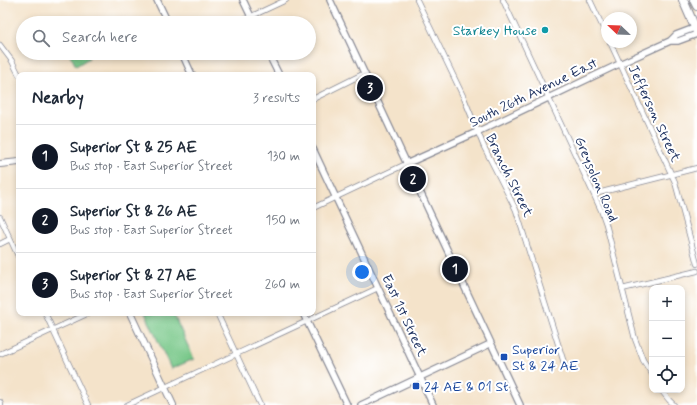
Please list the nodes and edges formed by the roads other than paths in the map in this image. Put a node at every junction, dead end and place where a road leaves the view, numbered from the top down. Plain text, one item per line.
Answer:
1 (157, 0) edge
2 (243, 0) edge
3 (286, 0) edge
4 (330, 0) edge
5 (417, 0) edge
6 (503, 0) edge
7 (590, 0) edge
8 (684, 0) edge
9 (694, 0) edge
10 (697, 6) edge
11 (165, 16) edge
12 (251, 16) joint
13 (601, 23) edge
14 (696, 30) edge
15 (0, 45) edge
16 (613, 48) edge
17 (185, 60) edge
18 (272, 60) edge
19 (620, 64) junction
20 (18, 72) edge
21 (191, 72) edge
22 (278, 72) edge
23 (365, 73) junction
24 (316, 98) edge
25 (548, 98) junction
26 (477, 132) junction
27 (316, 155) edge
28 (16, 162) edge
29 (0, 164) edge
30 (406, 164) junction
31 (697, 168) edge
32 (671, 175) junction
33 (594, 194) junction
34 (336, 197) junction
35 (316, 207) edge
36 (0, 217) edge
37 (10, 239) junction
38 (0, 244) edge
39 (16, 252) edge
40 (697, 264) edge
41 (697, 271) edge
42 (378, 288) junction
43 (622, 289) junction
44 (46, 316) edge
45 (82, 316) edge
46 (131, 316) edge
47 (218, 316) edge
48 (304, 316) edge
49 (307, 321) junction
50 (53, 330) junction
51 (490, 344) junction
52 (236, 353) junction
53 (0, 354) edge
54 (565, 366) dead end
55 (649, 369) edge
56 (421, 378) junction
57 (165, 387) junction
58 (663, 393) edge
59 (88, 405) edge
60 (126, 405) edge
61 (173, 405) edge
62 (260, 405) edge
63 (347, 405) edge
64 (361, 405) edge
65 (434, 405) edge
66 (520, 405) edge
67 (674, 405) edge

1 - 11 street
2 - 12 street
3 - 12 street
4 - 23 street
5 - 26 street, Branch Street
6 - 25 street, Greysolon Road
7 - 13 street
8 - 14 highway
9 - 10 highway
14 - 19 street, South 26th Avenue East
15 - 20 street
16 - 19 street, Jefferson Street
17 - 21 street
18 - 22 street
19 - 25 street, South 26th Avenue East
19 - 32 street, Jefferson Street
23 - 24 street
23 - 30 street
25 - 26 street, South 26th Avenue East
25 - 33 street, Greysolon Road
26 - 30 street, South 26th Avenue East
26 - 54 street, Branch Street
27 - 34 street, East 1st Street
28 - 29 main road
30 - 34 street
30 - 51 street
31 - 32 street
32 - 33 street
32 - 40 street, Jefferson Street
33 - 43 street, Greysolon Road
34 - 35 street
34 - 42 street, East 1st Street
36 - 37 street
37 - 38 street
37 - 39 street
41 - 43 street
42 - 49 street
42 - 56 street, East 1st Street
43 - 55 street, Greysolon Road
44 - 50 street
45 - 50 street
46 - 57 main road
47 - 52 street
48 - 49 street
49 - 52 street
49 - 63 street
50 - 53 street
50 - 59 street
51 - 56 street
51 - 66 street
52 - 57 street
52 - 62 street
56 - 64 street
56 - 65 street, East 1st Street
57 - 60 street
57 - 61 main road
58 - 67 street

